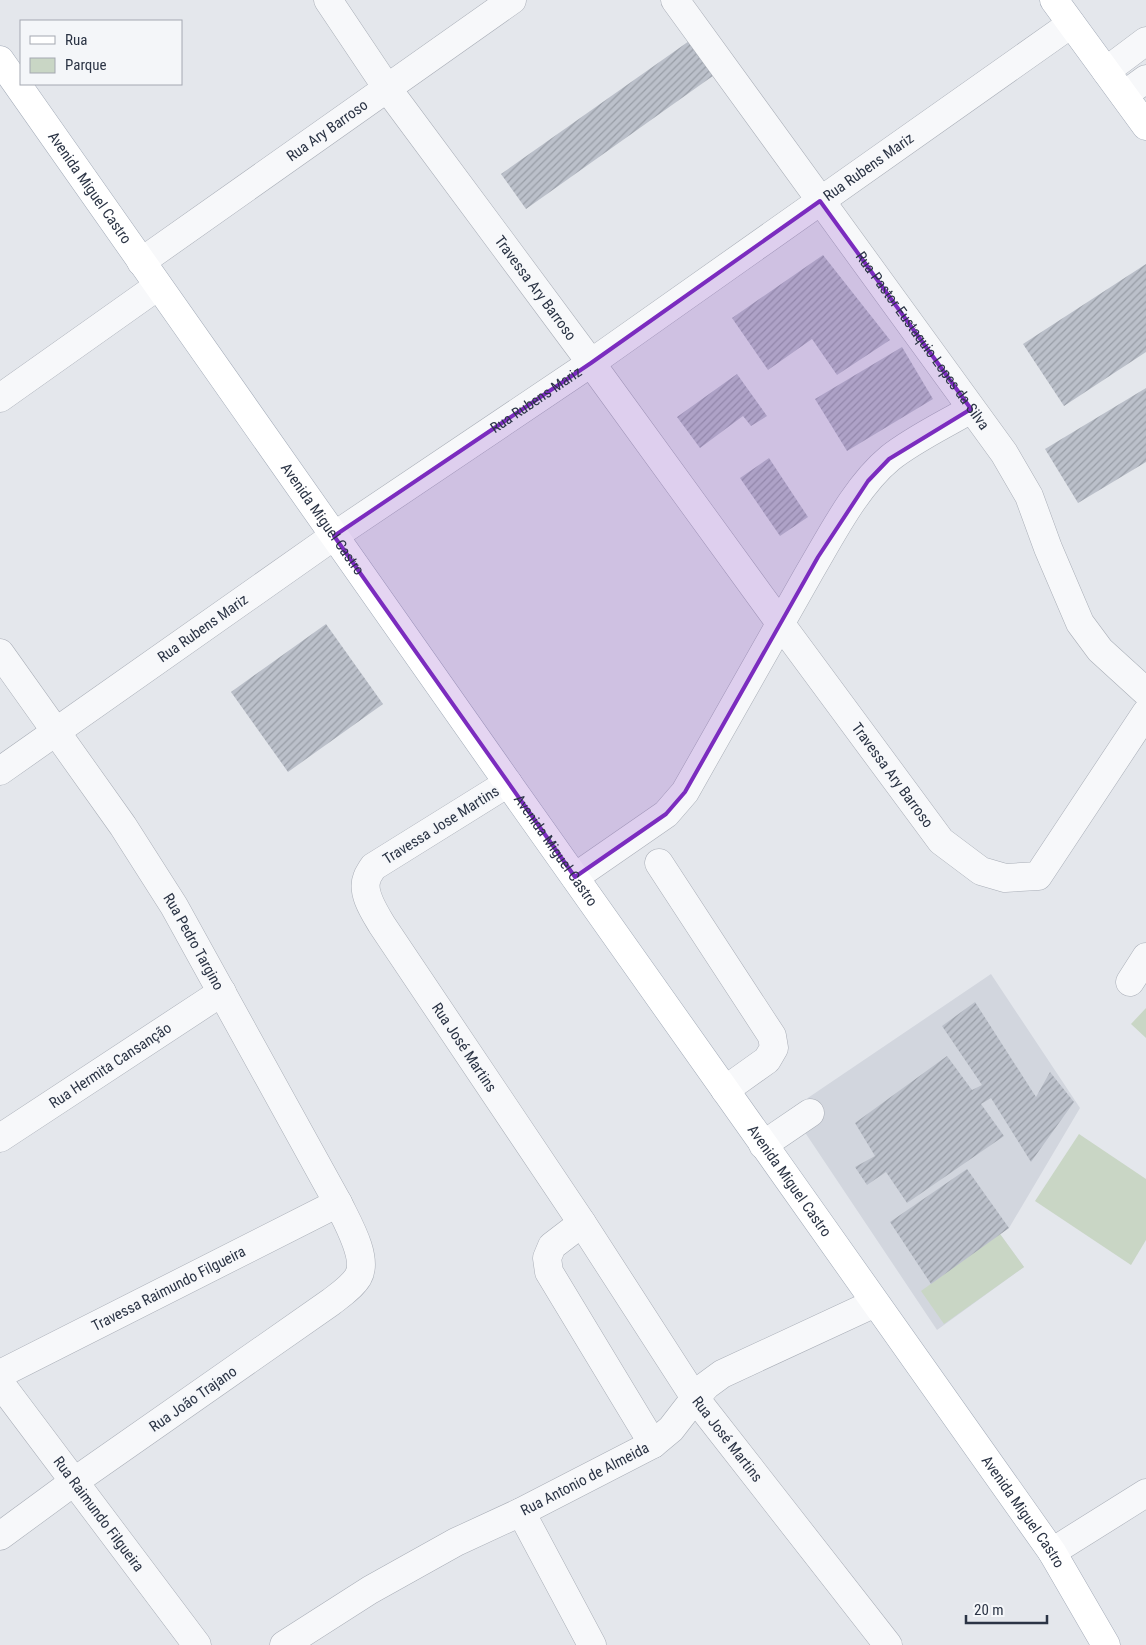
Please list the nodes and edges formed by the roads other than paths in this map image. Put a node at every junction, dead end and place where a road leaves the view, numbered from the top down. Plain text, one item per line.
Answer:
1 (328, 0) edge
2 (512, 0) edge
3 (675, 0) edge
4 (1054, 0) edge
5 (1071, 24) junction
6 (1146, 41) edge
7 (0, 60) edge
8 (1106, 71) junction
9 (1146, 79) edge
10 (387, 88) junction
11 (1124, 95) junction
12 (1146, 126) edge
13 (820, 201) junction
14 (141, 262) junction
15 (158, 286) junction
16 (591, 363) junction
17 (0, 398) edge
18 (971, 409) junction
19 (334, 536) junction
20 (780, 623) junction
21 (0, 653) edge
22 (1146, 692) edge
23 (1146, 713) edge
24 (56, 731) junction
25 (0, 771) edge
26 (508, 783) junction
27 (659, 863) dead end
28 (373, 868) joint
29 (575, 877) junction
30 (1146, 957) edge
31 (1130, 982) dead end
32 (222, 992) junction
33 (725, 1090) junction
34 (810, 1113) dead end
35 (0, 1138) edge
36 (763, 1145) junction
37 (338, 1203) junction
38 (582, 1223) junction
39 (358, 1247) joint
40 (875, 1303) junction
41 (0, 1374) edge
42 (0, 1382) edge
43 (694, 1398) junction
44 (653, 1444) junction
45 (75, 1481) junction
46 (1146, 1493) edge
47 (521, 1512) junction
48 (0, 1536) edge
49 (1052, 1552) junction
50 (197, 1645) edge
51 (284, 1645) edge
52 (592, 1645) edge
53 (888, 1645) edge
54 (1106, 1645) edge

1 - 10 street, Travessa Ary Barroso
2 - 10 street, Rua Ary Barroso
3 - 13 street, Rua Pastor Eustaquio Lopes da Silva
4 - 5 main road
5 - 8 main road
5 - 13 street, Rua Rubens Mariz
6 - 8 street
7 - 14 main road, Avenida Miguel Castro
8 - 11 main road
9 - 11 street
10 - 14 street, Rua Ary Barroso
10 - 16 street, Travessa Ary Barroso
11 - 12 main road
13 - 16 street, Rua Rubens Mariz
13 - 18 street, Rua Pastor Eustaquio Lopes da Silva
14 - 15 main road, Avenida Miguel Castro
15 - 17 street
15 - 19 main road, Avenida Miguel Castro
16 - 19 street, Rua Rubens Mariz
16 - 20 street, Travessa Ary Barroso
18 - 20 street
18 - 22 street, Rua Pastor Eustaquio Lopes da Silva
19 - 24 street, Rua Rubens Mariz
19 - 26 main road, Avenida Miguel Castro
20 - 23 street, Travessa Ary Barroso
20 - 29 street
21 - 24 street, Rua Pedro Targino
24 - 25 street, Rua Rubens Mariz
24 - 32 street, Rua Pedro Targino
26 - 28 street, Travessa Jose Martins
26 - 29 main road, Avenida Miguel Castro
27 - 33 street
28 - 38 street, Rua José Martins
29 - 33 main road, Avenida Miguel Castro
30 - 31 street
32 - 35 street, Rua Hermita Cansanção
32 - 37 street, Rua Pedro Targino
33 - 36 main road, Avenida Miguel Castro
34 - 36 street
36 - 40 main road, Avenida Miguel Castro
37 - 39 street, Rua Pedro Targino
37 - 41 street, Travessa Raimundo Filgueira
38 - 43 street, Rua José Martins
38 - 44 street
39 - 45 street, Rua João Trajano
40 - 43 street, Rua Antonio de Almeida
40 - 49 main road, Avenida Miguel Castro
42 - 45 street, Rua Raimundo Filgueira
43 - 44 street, Rua Antonio de Almeida
43 - 53 street, Rua José Martins
44 - 47 street, Rua Antonio de Almeida
45 - 48 street, Rua João Trajano
45 - 50 street, Rua Raimundo Filgueira
46 - 49 street
47 - 51 street, Rua Antonio de Almeida
47 - 52 street
49 - 54 main road, Avenida Miguel Castro

